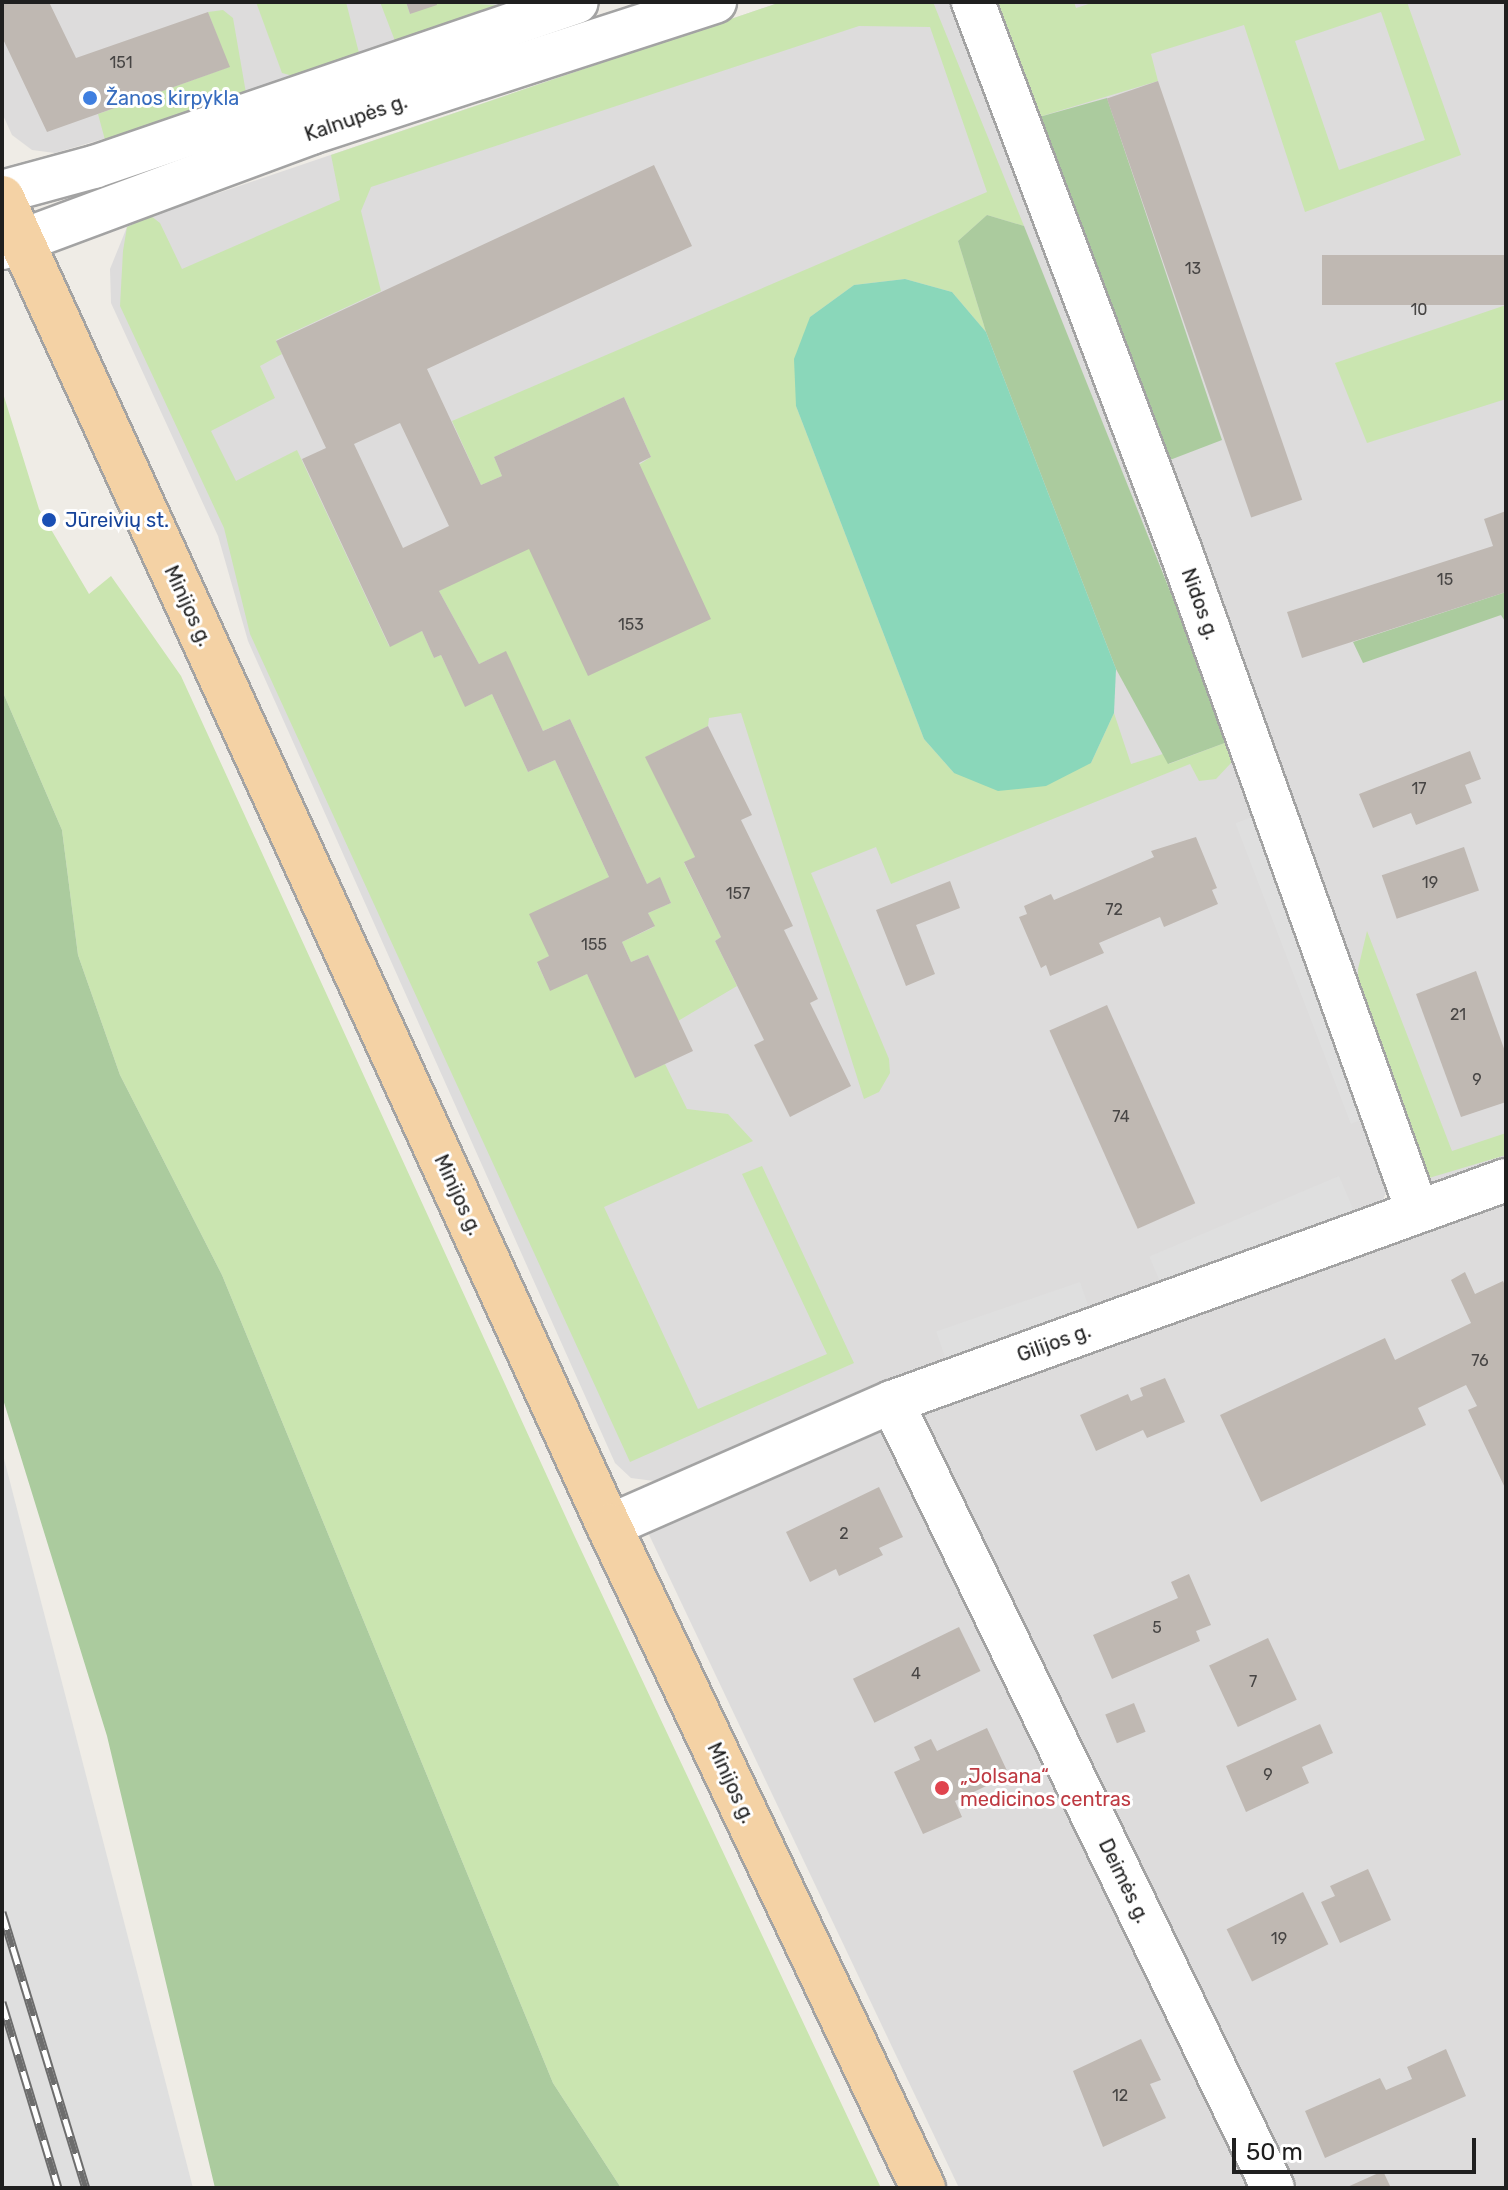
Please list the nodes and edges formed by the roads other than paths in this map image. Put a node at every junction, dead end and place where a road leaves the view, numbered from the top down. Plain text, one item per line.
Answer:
1 (577, 2) edge
2 (715, 2) edge
3 (973, 2) edge
4 (2, 192) edge
5 (2, 198) edge
6 (12, 245) edge
7 (1506, 1180) edge
8 (1417, 1210) junction
9 (892, 1402) junction
10 (609, 1526) junction
11 (923, 2188) edge
12 (1273, 2188) edge

1 - 4 street, Kalnupės g.
2 - 6 street, Kalnupės g.
3 - 8 street, Nidos g.
5 - 6 main road, Minijos g.
6 - 10 main road, Minijos g.
7 - 8 street, Gilijos g.
8 - 9 street, Gilijos g.
9 - 10 street, Gilijos g.
9 - 12 street, Deimės g.
10 - 11 main road, Minijos g.

